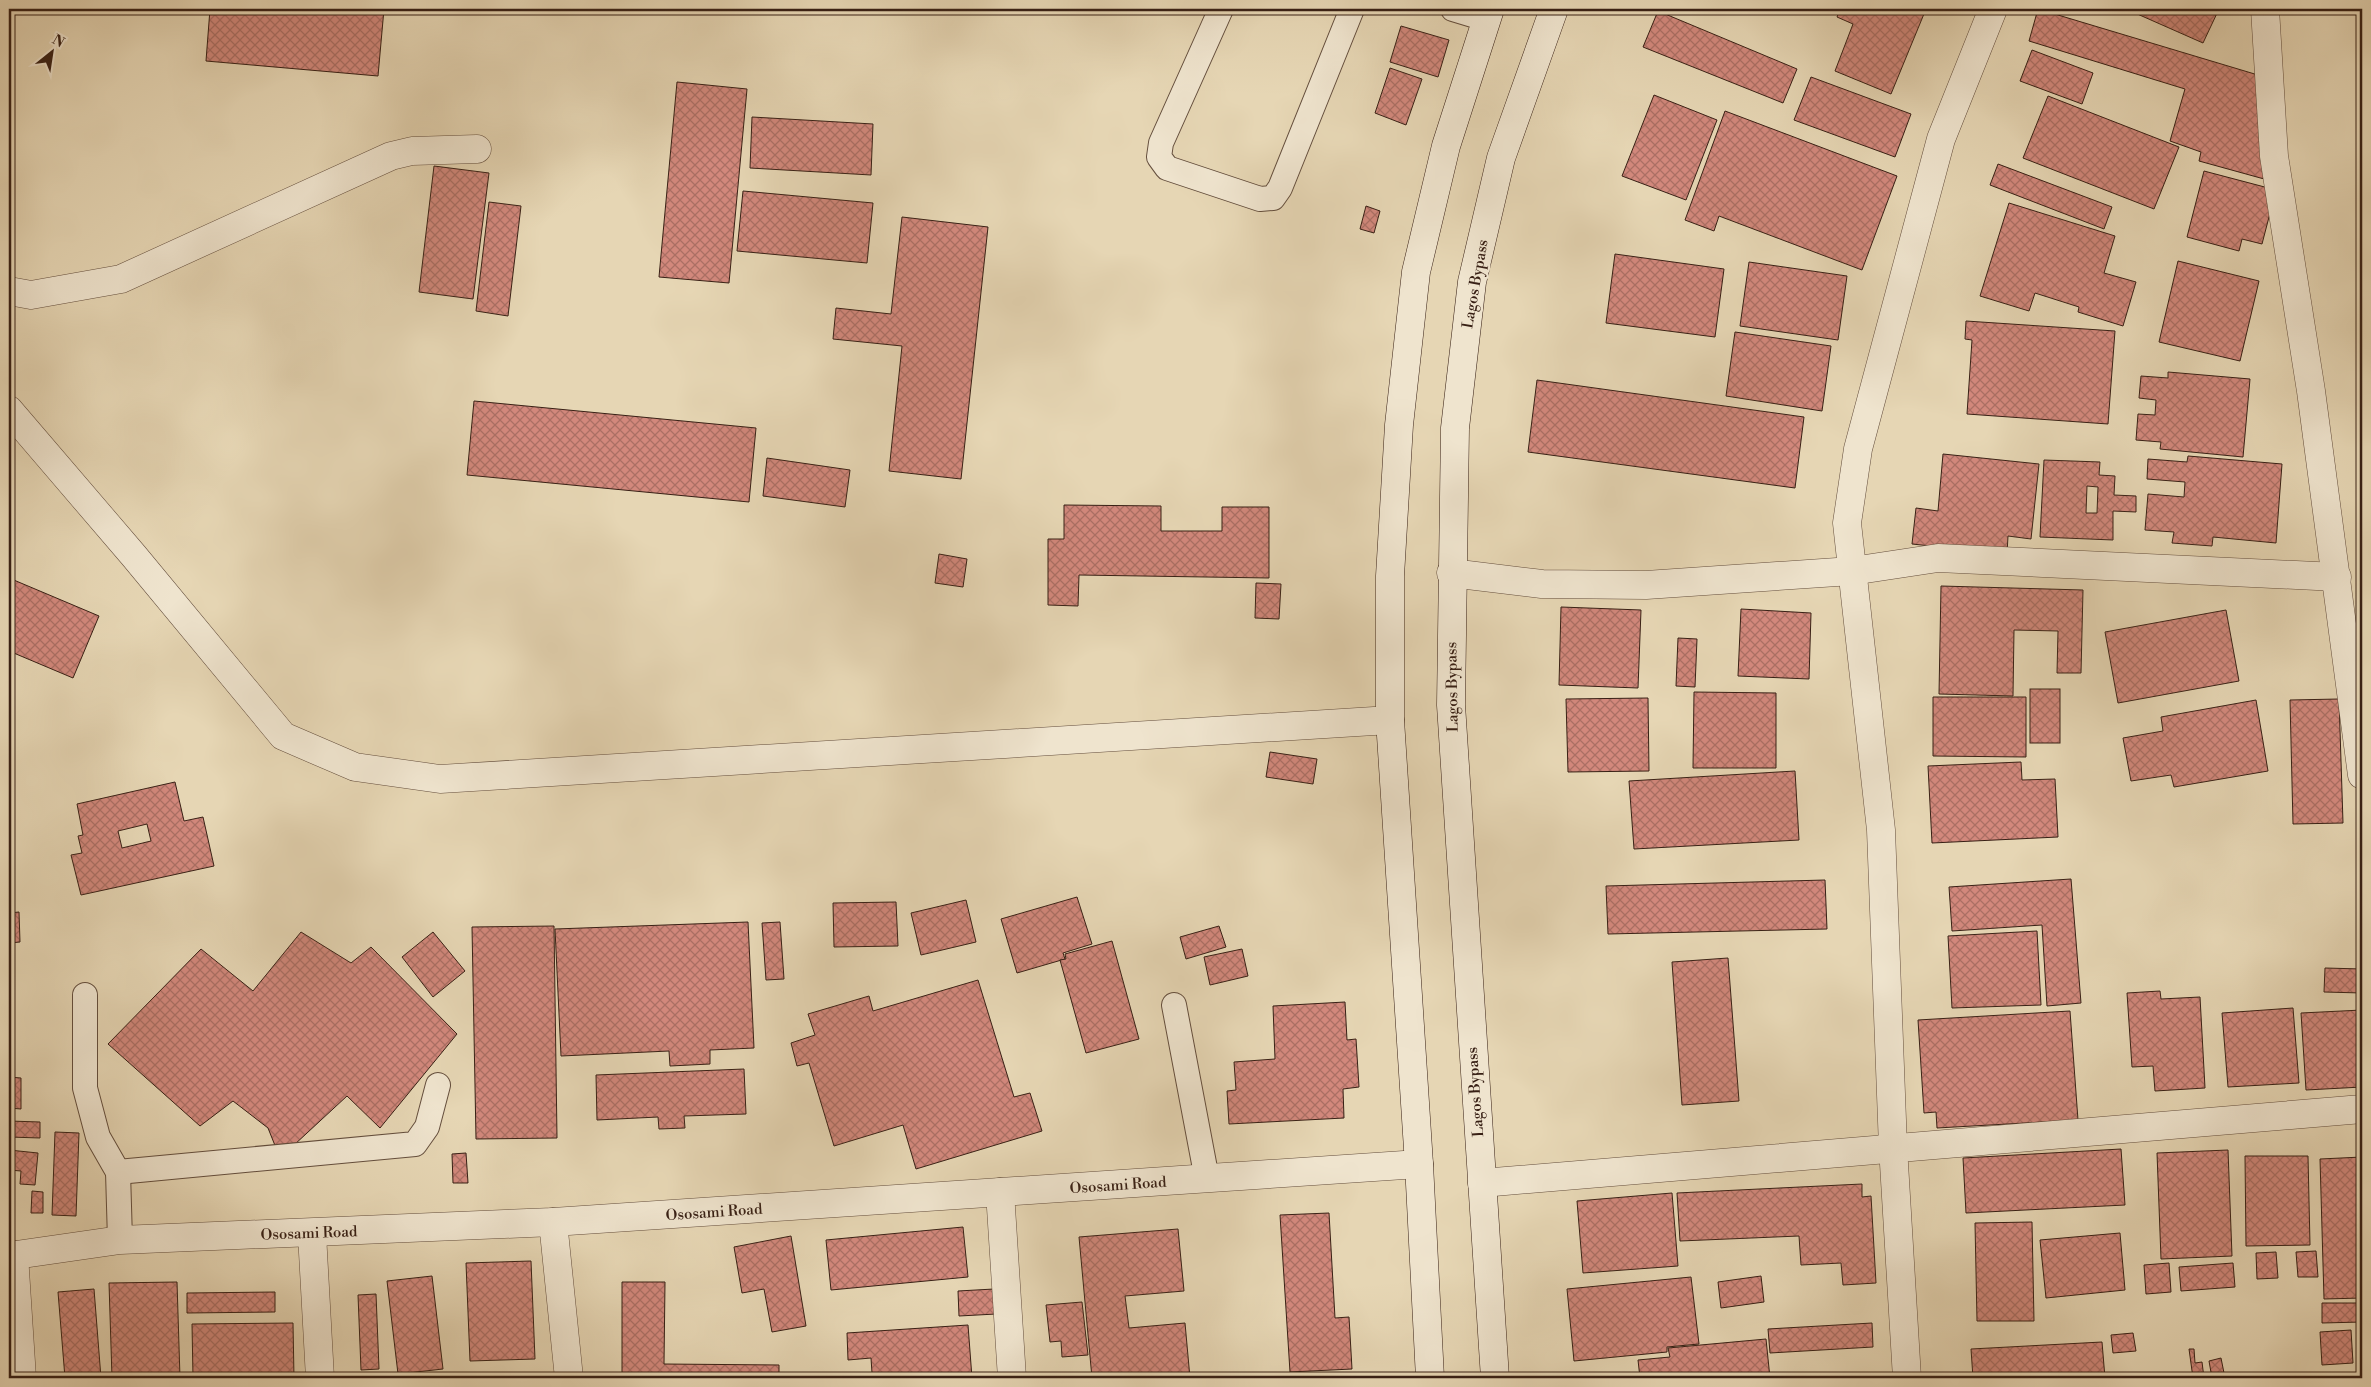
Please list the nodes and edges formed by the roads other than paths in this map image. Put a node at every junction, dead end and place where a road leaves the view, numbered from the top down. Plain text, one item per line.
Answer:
1 (1221, 9) edge
2 (1352, 9) edge
3 (1453, 9) edge
4 (1554, 9) edge
5 (1993, 9) edge
6 (2265, 9) edge
7 (1488, 14) edge
8 (477, 149) dead end
9 (9, 291) edge
10 (9, 410) edge
11 (1852, 571) junction
12 (1451, 573) junction
13 (2337, 577) junction
14 (1390, 720) junction
15 (2362, 775) edge
16 (85, 995) dead end
17 (1174, 1005) dead end
18 (438, 1085) dead end
19 (2362, 1109) edge
20 (1893, 1147) junction
21 (1419, 1164) junction
22 (118, 1172) junction
23 (1207, 1179) junction
24 (1482, 1183) junction
25 (1000, 1192) junction
26 (553, 1222) junction
27 (312, 1234) junction
28 (120, 1240) junction
29 (11, 1256) edge
30 (22, 1378) edge
31 (320, 1378) edge
32 (569, 1378) edge
33 (1012, 1378) edge
34 (1430, 1378) edge
35 (1495, 1378) edge
36 (1907, 1378) edge

1 - 2 lane
3 - 7 lane
4 - 12 street, Lagos Bypass
5 - 11 street
6 - 13 street
7 - 14 street
8 - 9 street
10 - 14 street
11 - 12 street
11 - 13 street
11 - 20 street
12 - 24 street, Lagos Bypass
13 - 15 street
14 - 21 street
16 - 22 lane
17 - 23 lane
18 - 22 lane
19 - 20 street
20 - 24 street
20 - 36 street
21 - 23 street, Ososami Road
21 - 34 street
22 - 28 lane
23 - 25 street, Ososami Road
24 - 35 street, Lagos Bypass
25 - 26 street, Ososami Road
25 - 33 street
26 - 27 street, Ososami Road
26 - 32 street
27 - 28 street, Ososami Road
27 - 31 street
28 - 29 street, Ososami Road
29 - 30 street

